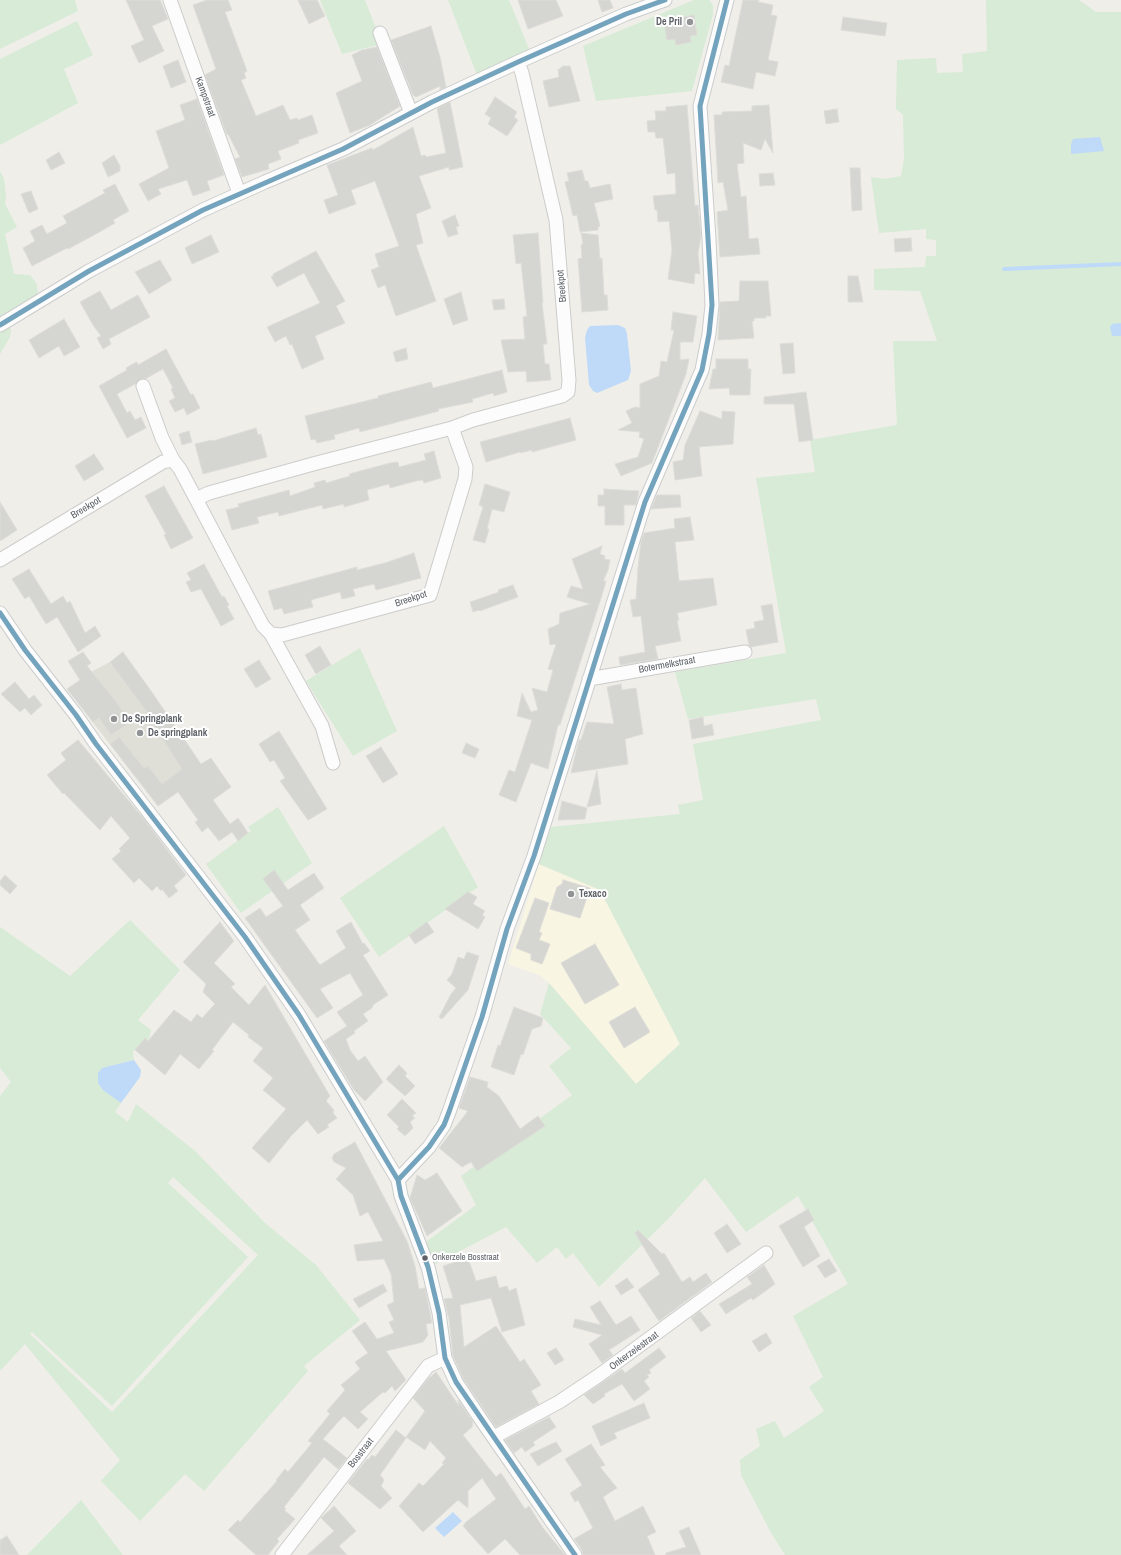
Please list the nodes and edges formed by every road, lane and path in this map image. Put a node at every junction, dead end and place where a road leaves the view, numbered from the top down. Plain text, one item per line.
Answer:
1 (170, 0) edge
2 (665, 0) edge
3 (727, 0) edge
4 (380, 33) dead end
5 (518, 62) junction
6 (411, 113) junction
7 (239, 193) junction
8 (0, 325) edge
9 (143, 386) dead end
10 (452, 428) junction
11 (173, 460) junction
12 (196, 499) junction
13 (0, 560) edge
14 (0, 613) edge
15 (271, 634) junction
16 (745, 652) dead end
17 (589, 679) junction
18 (333, 762) dead end
19 (398, 1180) junction
20 (766, 1253) dead end
21 (445, 1358) junction
22 (494, 1437) junction
23 (282, 1555) edge
24 (575, 1555) edge

1 - 7 street, Kampstraat
2 - 5 street
3 - 17 street
4 - 6 street
5 - 6 street
5 - 10 street, Breekpot
6 - 7 street
7 - 8 street
9 - 11 street
10 - 12 street, Breekpot
10 - 15 street, Breekpot
11 - 12 street
11 - 13 street, Breekpot
12 - 15 street
14 - 19 street
15 - 18 street
16 - 17 street, Botermelkstraat
17 - 19 street
19 - 21 street
20 - 22 street, Onkerzelestraat
21 - 22 street
21 - 23 street, Bosstraat
22 - 24 street

